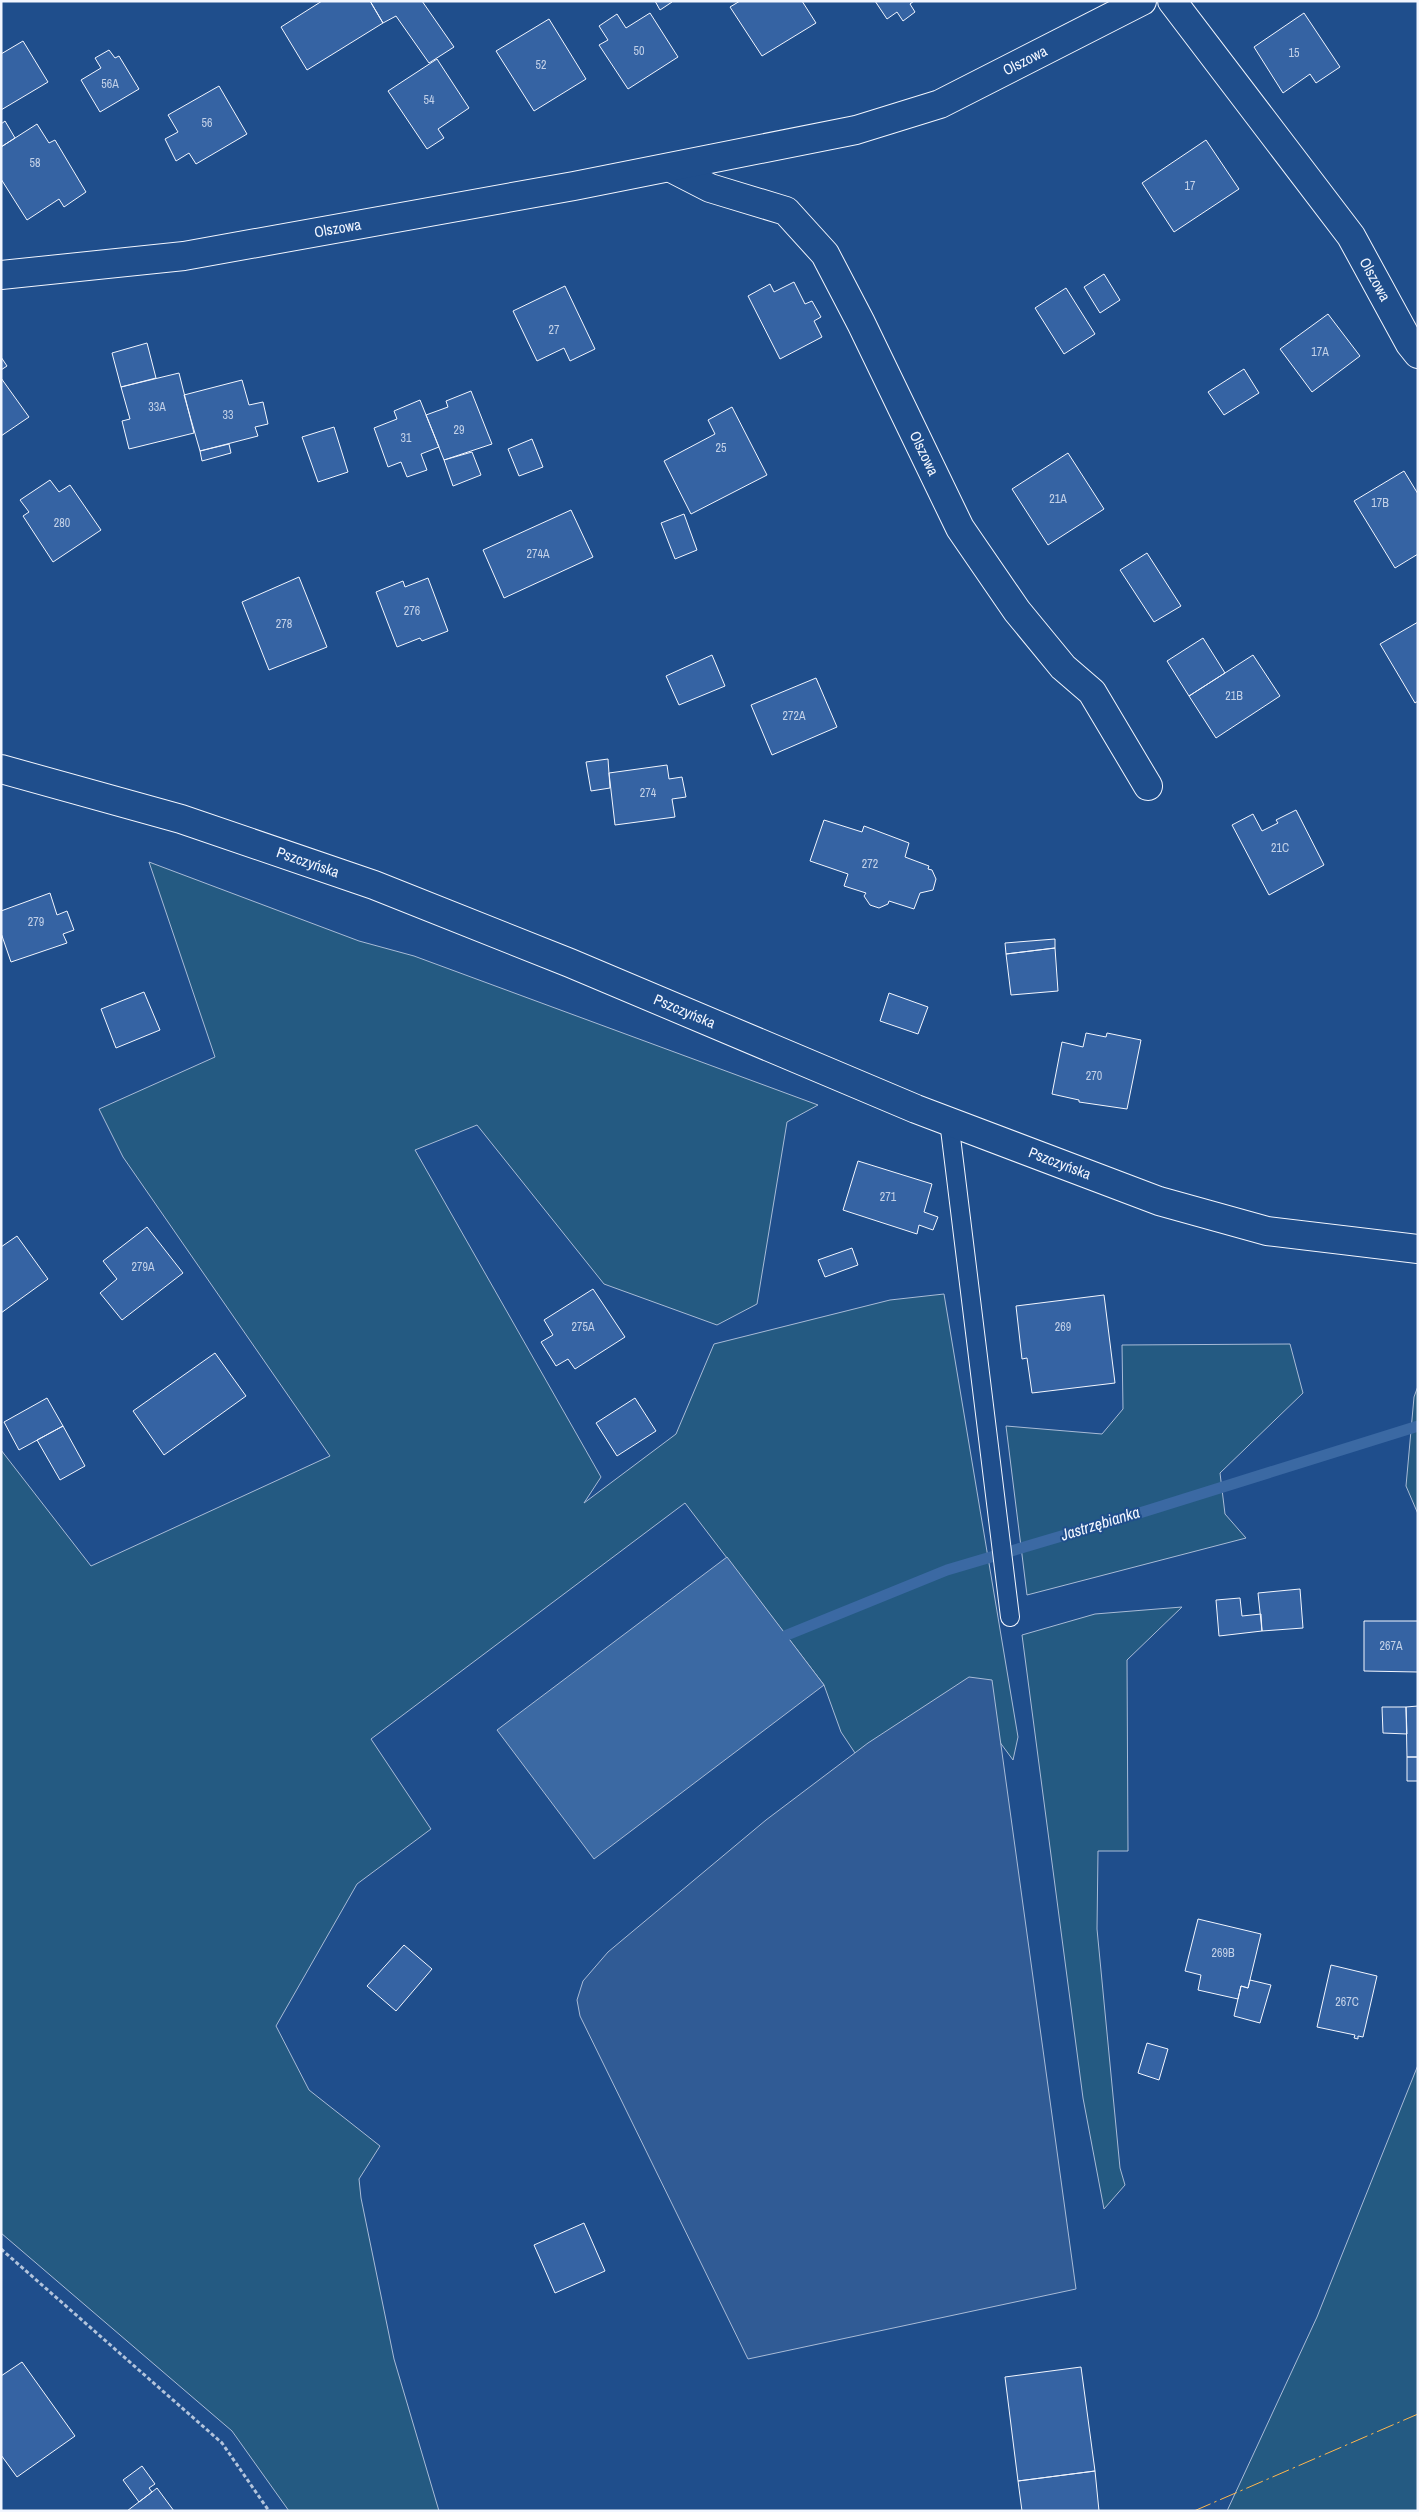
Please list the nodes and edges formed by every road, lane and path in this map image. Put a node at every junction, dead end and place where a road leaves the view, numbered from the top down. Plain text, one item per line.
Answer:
1 (1142, 1) edge
2 (1172, 1) edge
3 (672, 168) junction
4 (1, 274) edge
5 (1414, 349) edge
6 (1418, 375) edge
7 (1, 768) edge
8 (1148, 786) dead end
9 (949, 1121) junction
10 (1418, 1233) edge
11 (1369, 1244) junction
12 (1418, 1249) edge
13 (1010, 1617) dead end
14 (1, 2249) edge
15 (269, 2511) edge

1 - 3 street, Olszowa
2 - 5 street, Olszowa
3 - 4 street, Olszowa
3 - 8 street, Olszowa
5 - 6 street, Olszowa
7 - 9 street, Pszczyńska
9 - 11 street, Pszczyńska
9 - 13 lane
10 - 11 street, Pszczyńska
11 - 12 street, Pszczyńska
14 - 15 path

